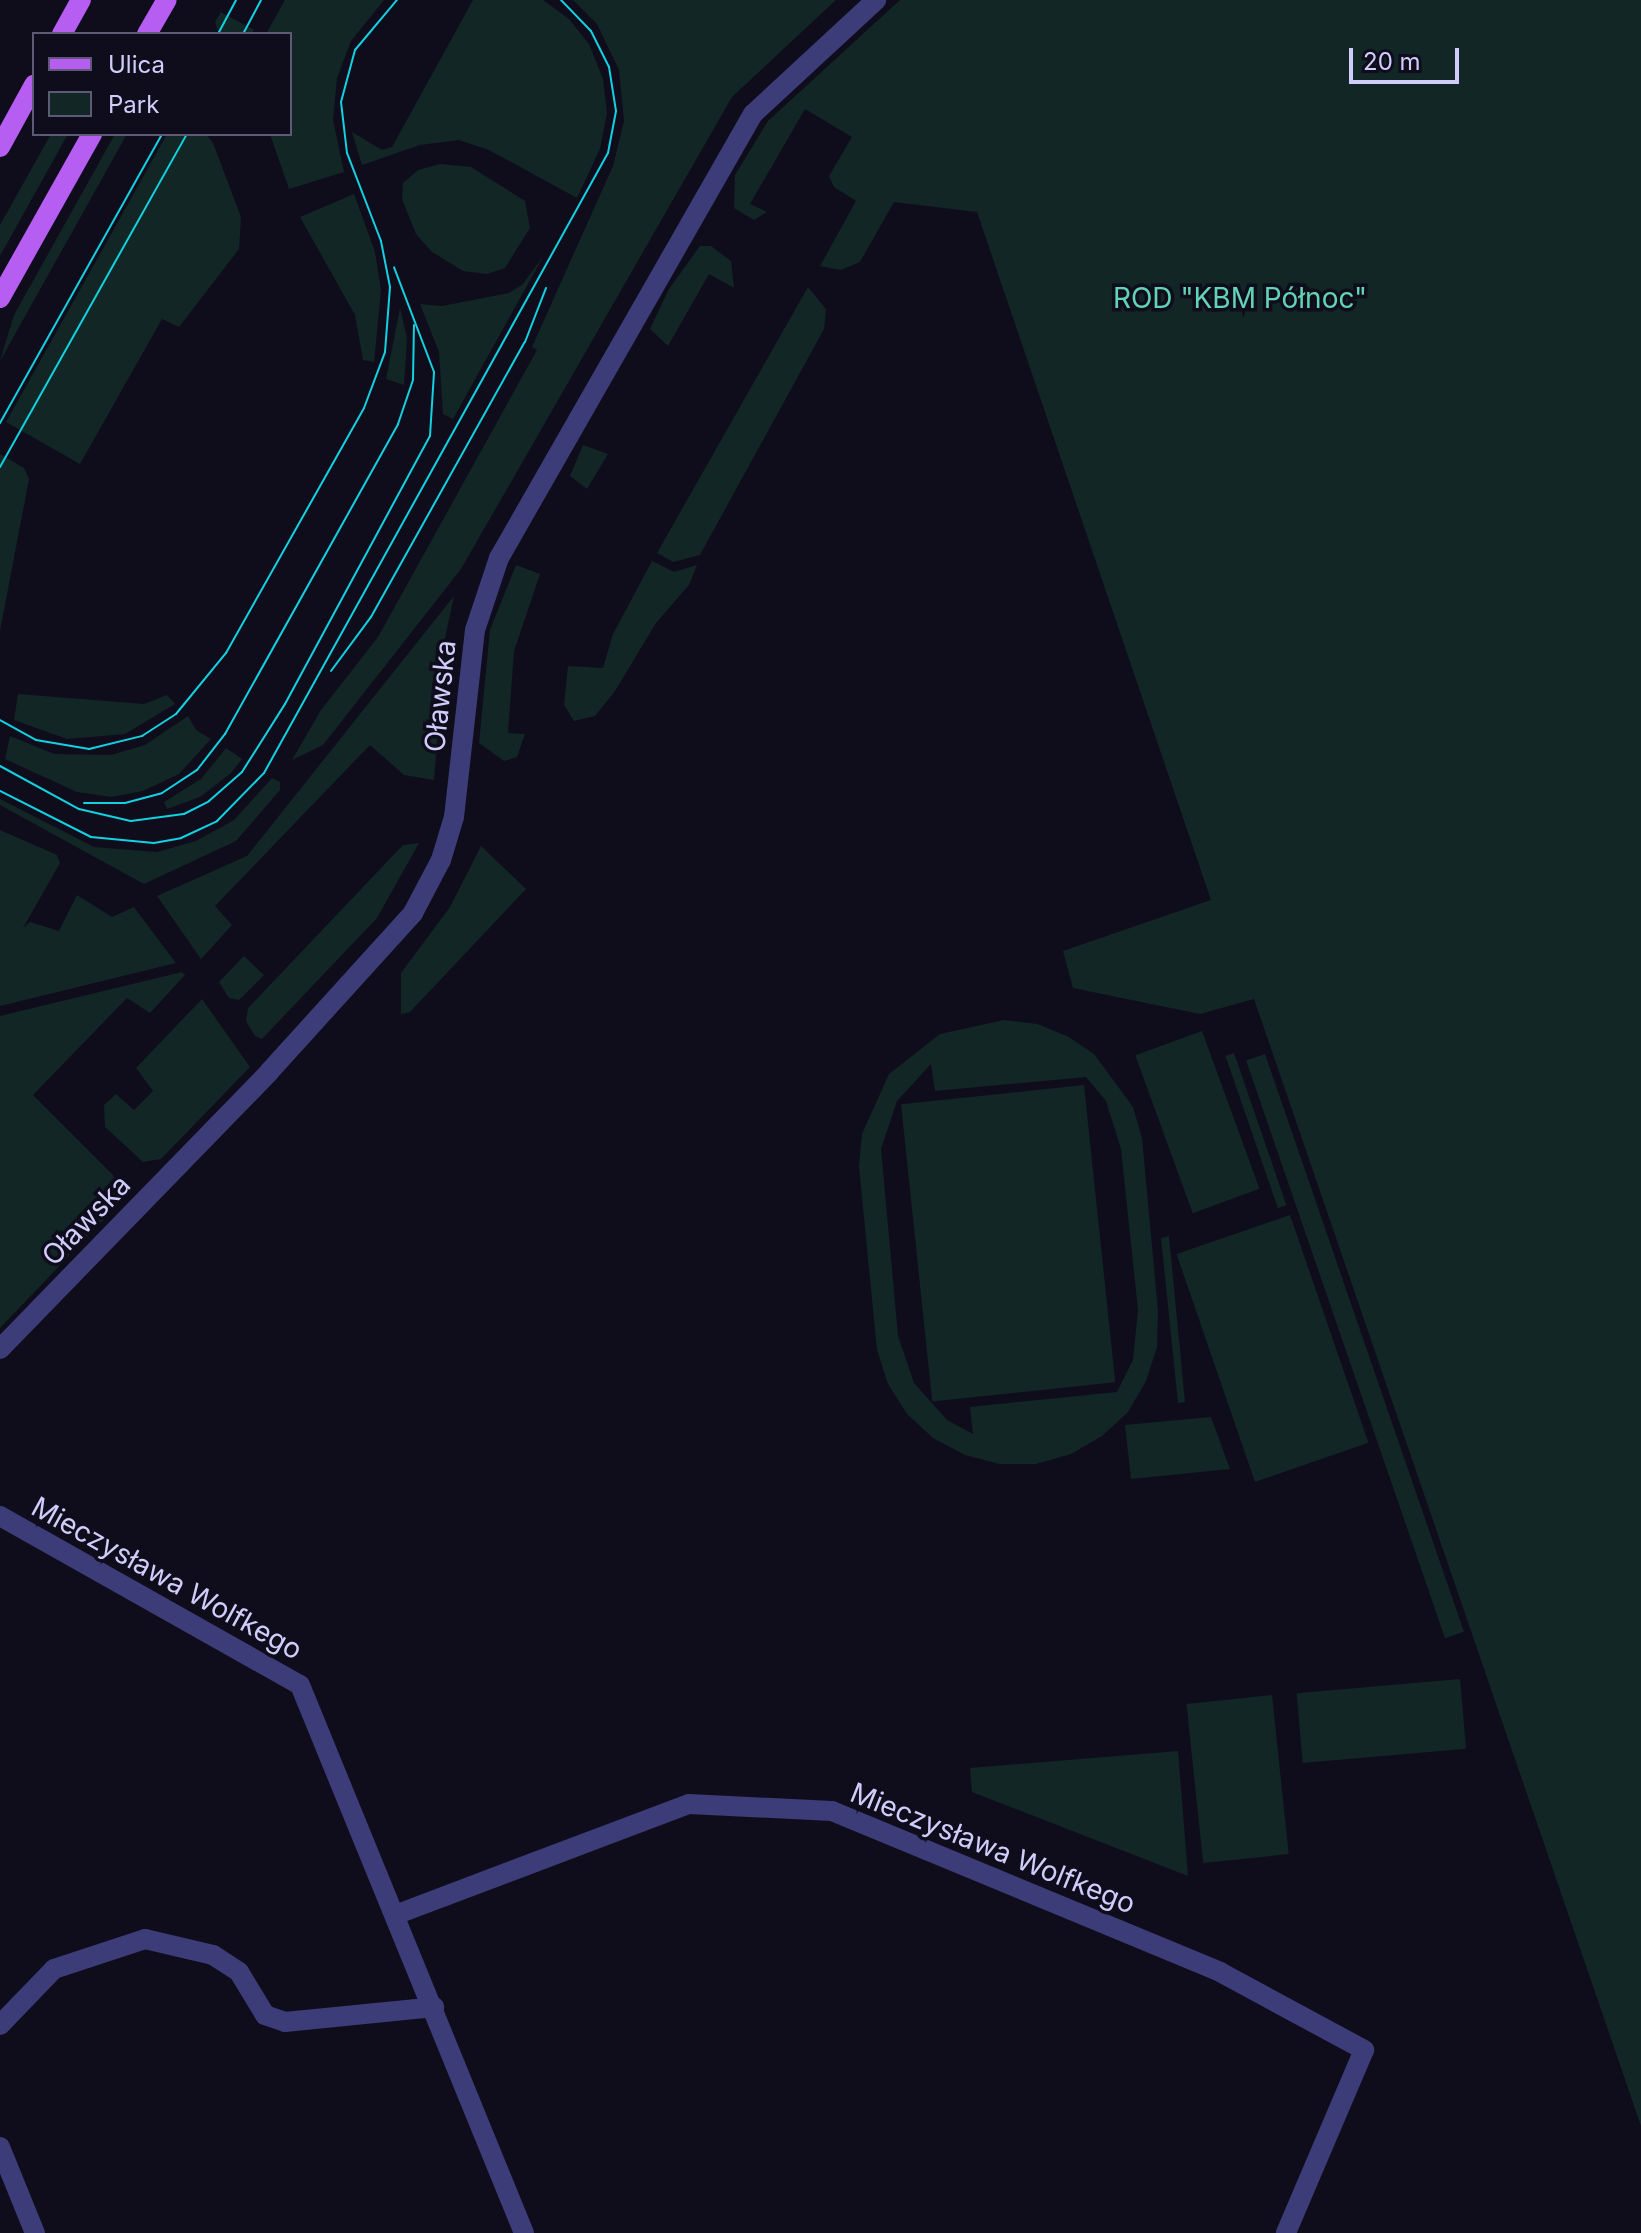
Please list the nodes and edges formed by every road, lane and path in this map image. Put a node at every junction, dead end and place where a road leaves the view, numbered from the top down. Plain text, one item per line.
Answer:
1 (81, 0) edge
2 (167, 0) edge
3 (876, 0) edge
4 (63, 32) edge
5 (148, 32) edge
6 (32, 89) edge
7 (91, 136) edge
8 (0, 147) edge
9 (0, 298) edge
10 (0, 1349) edge
11 (0, 1516) edge
12 (395, 1915) junction
13 (434, 2007) junction
14 (0, 2025) edge
15 (0, 2147) edge
16 (35, 2233) edge
17 (524, 2233) edge
18 (1286, 2233) edge

1 - 4 main road
2 - 5 main road
3 - 10 street, Oławska
6 - 8 main road
7 - 9 main road
11 - 12 street, Mieczysława Wolfkego
12 - 13 street, Mieczysława Wolfkego
12 - 18 street, Mieczysława Wolfkego
13 - 14 street
13 - 17 street, Mieczysława Wolfkego
15 - 16 street

